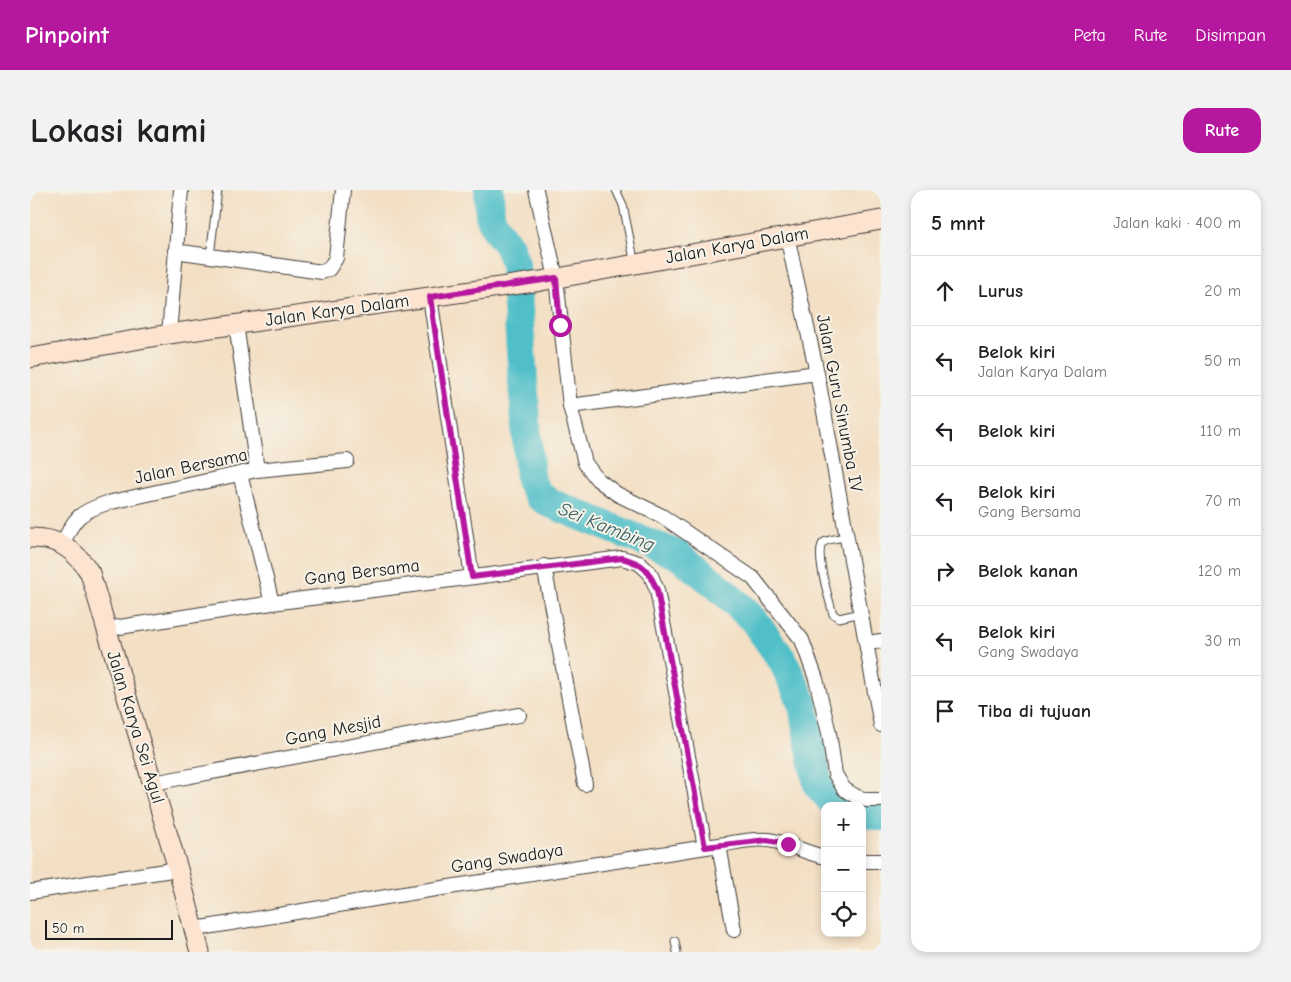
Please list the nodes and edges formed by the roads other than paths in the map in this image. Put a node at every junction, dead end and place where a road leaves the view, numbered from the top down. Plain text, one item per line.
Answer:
1 (181, 190) edge
2 (218, 190) edge
3 (343, 190) edge
4 (536, 190) edge
5 (616, 190) edge
6 (881, 220) edge
7 (787, 236) junction
8 (175, 251) junction
9 (210, 256) junction
10 (635, 264) junction
11 (549, 279) junction
12 (430, 297) junction
13 (236, 324) junction
14 (169, 334) junction
15 (30, 358) edge
16 (817, 373) junction
17 (570, 406) junction
18 (347, 461) dead end
19 (257, 470) junction
20 (240, 474) junction
21 (846, 537) junction
22 (30, 538) edge
23 (63, 544) junction
24 (544, 566) junction
25 (472, 577) junction
26 (272, 603) junction
27 (861, 613) junction
28 (107, 629) junction
29 (881, 641) edge
30 (867, 643) junction
31 (519, 715) dead end
32 (881, 725) edge
33 (153, 783) junction
34 (585, 784) dead end
35 (881, 800) edge
36 (712, 846) junction
37 (821, 856) edge
38 (866, 861) edge
39 (881, 861) edge
40 (178, 869) junction
41 (30, 892) edge
42 (195, 929) junction
43 (734, 930) dead end
44 (675, 941) dead end
45 (200, 952) edge
46 (677, 952) edge

1 - 8 street
2 - 9 lane
3 - 9 street
4 - 11 street
5 - 10 lane
6 - 7 street, Jalan Karya Dalam
7 - 10 street, Jalan Karya Dalam
7 - 16 street, Jalan Guru Sinumba IV
8 - 9 street
8 - 14 street
10 - 11 street, Jalan Karya Dalam
11 - 12 street, Jalan Karya Dalam
11 - 17 street
12 - 13 street, Jalan Karya Dalam
12 - 25 street
13 - 14 street, Jalan Karya Dalam
13 - 19 street
14 - 15 street, Jalan Karya Dalam
16 - 17 street
16 - 21 street, Jalan Guru Sinumba IV
17 - 35 street
18 - 19 street, Jalan Bersama
19 - 20 street, Jalan Bersama
20 - 23 street, Jalan Bersama
20 - 26 street
21 - 27 street, Jalan Guru Sinumba IV
21 - 27 lane
22 - 23 street
23 - 28 street, Jalan Karya Sei Agul
24 - 25 street, Gang Bersama
24 - 34 street
24 - 36 street, Gang Bersama
25 - 26 street, Gang Bersama
26 - 28 street, Gang Bersama
27 - 30 street, Jalan Guru Sinumba IV
28 - 33 street, Jalan Karya Sei Agul
29 - 30 street
30 - 32 street, Jalan Guru Sinumba IV
31 - 33 street, Gang Mesjid
33 - 40 street, Jalan Karya Sei Agul
36 - 37 street, Gang Swadaya
36 - 42 street, Gang Swadaya
36 - 43 street
38 - 39 street
40 - 41 street
40 - 42 street, Jalan Karya Sei Agul
42 - 45 street, Jalan Karya Sei Agul
44 - 46 lane

